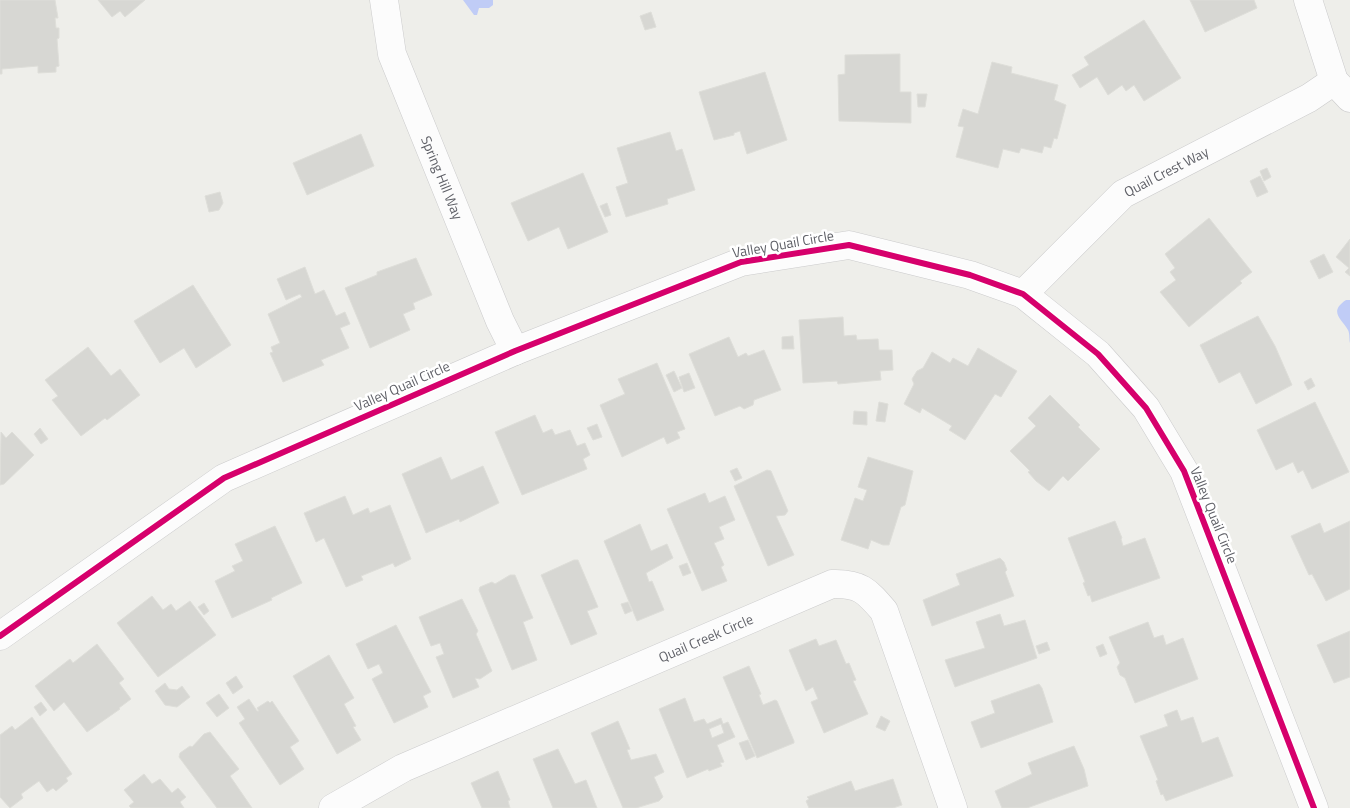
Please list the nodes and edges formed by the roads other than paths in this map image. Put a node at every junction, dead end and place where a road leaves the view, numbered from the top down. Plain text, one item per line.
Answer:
1 (384, 0) edge
2 (1308, 0) edge
3 (1342, 90) edge
4 (1023, 294) junction
5 (515, 351) junction
6 (0, 636) edge
7 (333, 808) edge
8 (953, 808) edge
9 (1314, 808) edge

1 - 5 street, Spring Hill Way
2 - 3 street
3 - 4 street, Quail Crest Way
4 - 5 street, Valley Quail Circle
4 - 9 street, Valley Quail Circle
5 - 6 street, Valley Quail Circle
7 - 8 street, Quail Creek Circle

